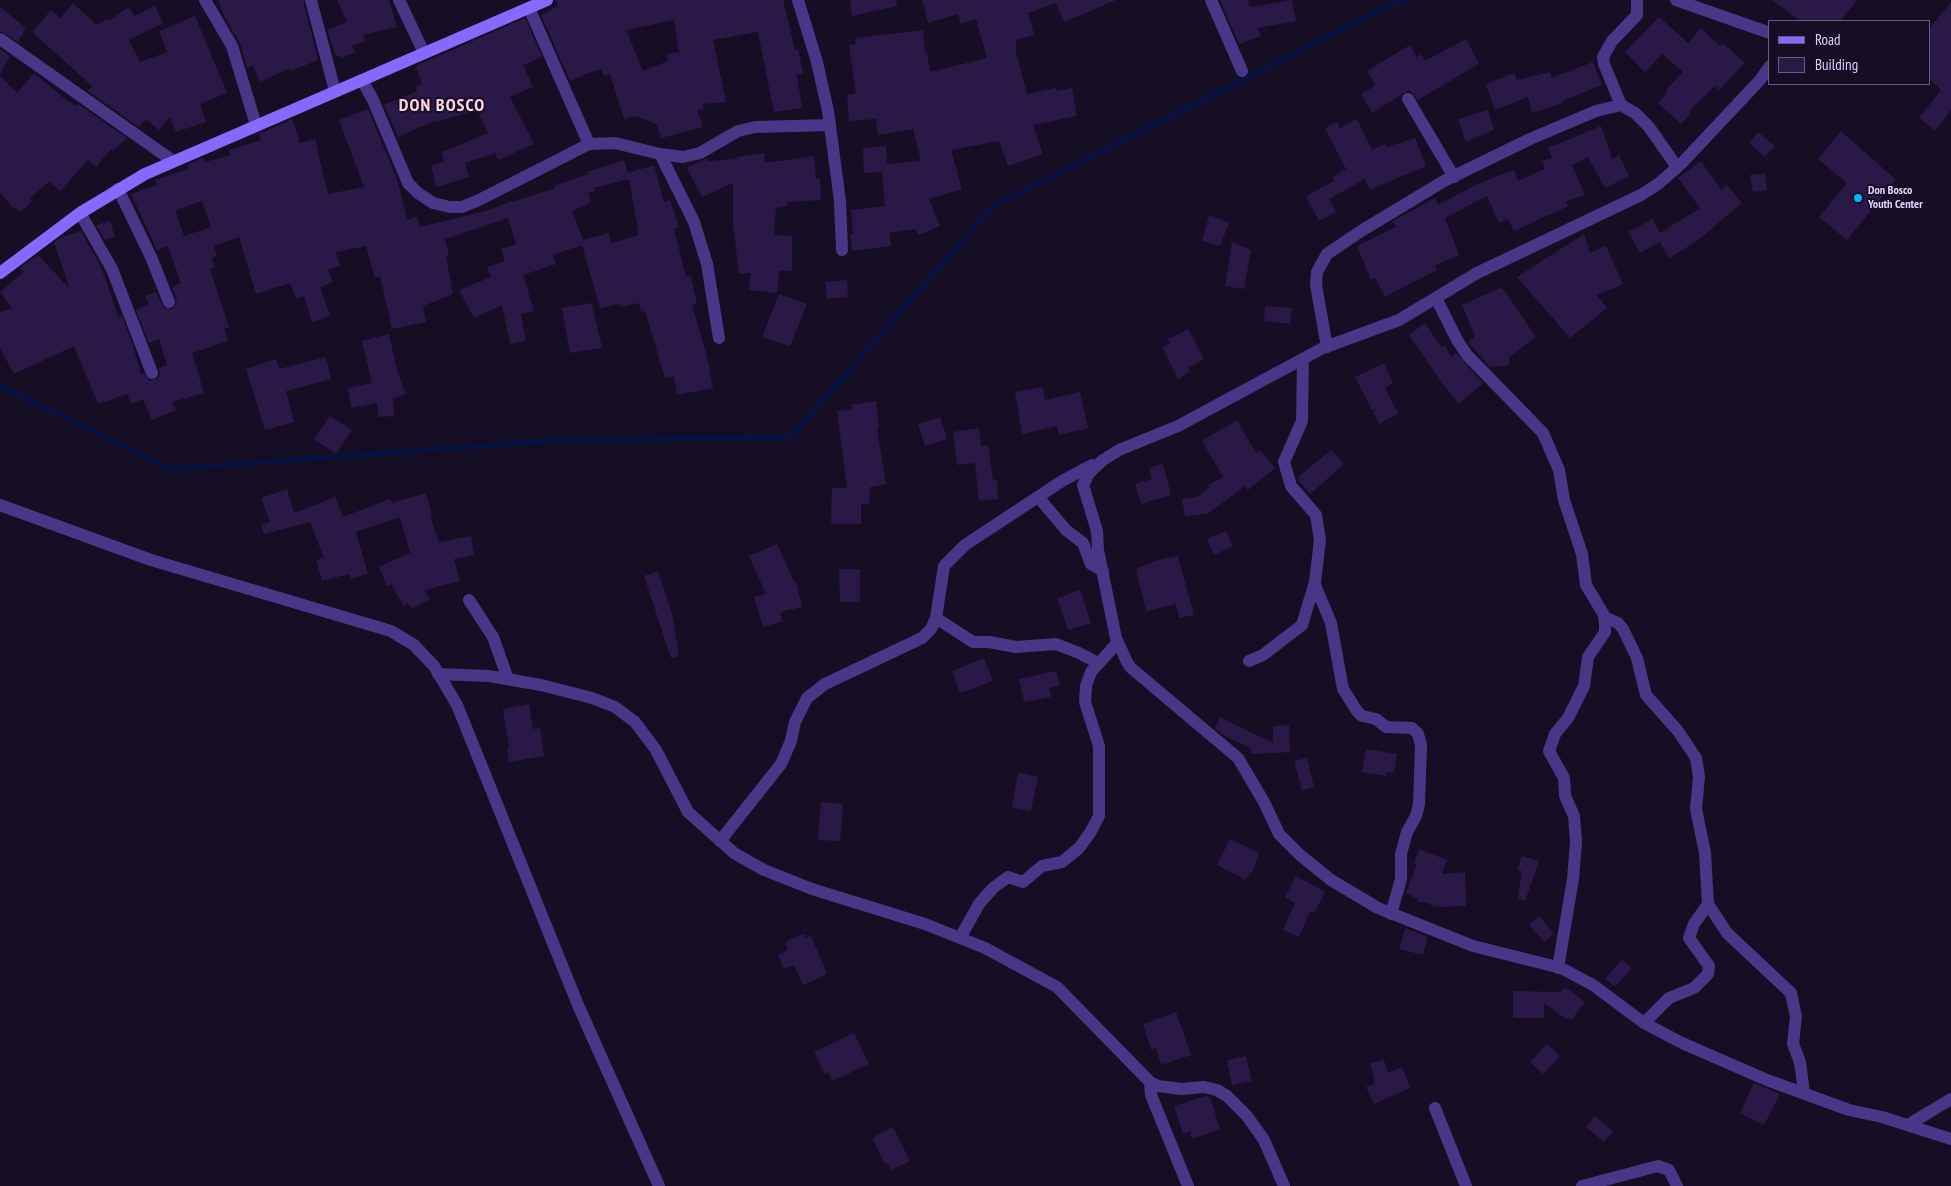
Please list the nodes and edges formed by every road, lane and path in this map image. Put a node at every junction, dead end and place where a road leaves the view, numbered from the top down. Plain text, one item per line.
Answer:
1 (205, 0) edge
2 (311, 0) edge
3 (399, 0) edge
4 (547, 0) edge
5 (798, 0) edge
6 (1211, 0) edge
7 (1637, 0) edge
8 (1676, 0) edge
9 (524, 6) edge
10 (1768, 31) edge
11 (0, 39) edge
12 (424, 53) junction
13 (1768, 68) edge
14 (1242, 71) dead end
15 (362, 80) junction
16 (335, 91) junction
17 (1408, 100) dead end
18 (1620, 105) junction
19 (256, 125) junction
20 (830, 125) junction
21 (589, 144) junction
22 (660, 154) junction
23 (173, 161) junction
24 (1677, 167) junction
25 (1454, 177) junction
26 (118, 189) junction
27 (80, 213) junction
28 (842, 250) dead end
29 (0, 273) edge
30 (1436, 298) junction
31 (168, 302) dead end
32 (719, 338) dead end
33 (1327, 347) junction
34 (1303, 359) junction
35 (152, 374) dead end
36 (1103, 460) junction
37 (1039, 498) junction
38 (0, 505) edge
39 (1103, 571) junction
40 (1315, 585) junction
41 (469, 600) dead end
42 (1604, 617) junction
43 (936, 618) junction
44 (1118, 642) junction
45 (1249, 661) dead end
46 (1098, 663) junction
47 (438, 674) junction
48 (508, 680) junction
49 (720, 841) junction
50 (1708, 904) junction
51 (1391, 914) junction
52 (960, 938) junction
53 (1558, 968) junction
54 (1644, 1023) junction
55 (1150, 1082) junction
56 (1804, 1092) junction
57 (1951, 1098) edge
58 (1435, 1108) dead end
59 (1908, 1125) junction
60 (1951, 1139) edge
61 (659, 1186) edge
62 (1188, 1186) edge
63 (1284, 1186) edge
64 (1466, 1186) edge
65 (1582, 1186) edge
66 (1678, 1186) edge

1 - 19 street
2 - 16 street
3 - 12 street
4 - 9 street
5 - 20 street
6 - 14 street
7 - 18 street
8 - 10 street
9 - 12 street
9 - 21 street
11 - 23 street
12 - 15 street
13 - 24 street
15 - 16 street
15 - 21 street
16 - 19 street
17 - 25 street
18 - 24 street
18 - 25 street
19 - 23 street
20 - 22 street
20 - 28 street
21 - 22 street
22 - 32 street
23 - 26 street
24 - 30 street
25 - 33 street
26 - 27 street
26 - 31 street
27 - 29 street
27 - 35 street
30 - 33 street
30 - 42 street
33 - 34 street
34 - 36 street
34 - 40 street
36 - 37 street
36 - 39 street
37 - 39 street
37 - 43 street
38 - 47 street
39 - 44 street
40 - 45 street
40 - 51 street
41 - 48 street
42 - 50 street
42 - 53 street
43 - 46 street
43 - 49 street
44 - 46 street
44 - 51 street
46 - 52 street
47 - 48 street
47 - 61 street
48 - 49 street
49 - 52 street
50 - 54 street
50 - 56 street
51 - 53 street
52 - 55 street
53 - 54 street
54 - 56 street
55 - 62 street
55 - 63 street
56 - 59 street
57 - 59 street
58 - 64 street
59 - 60 street
65 - 66 street

